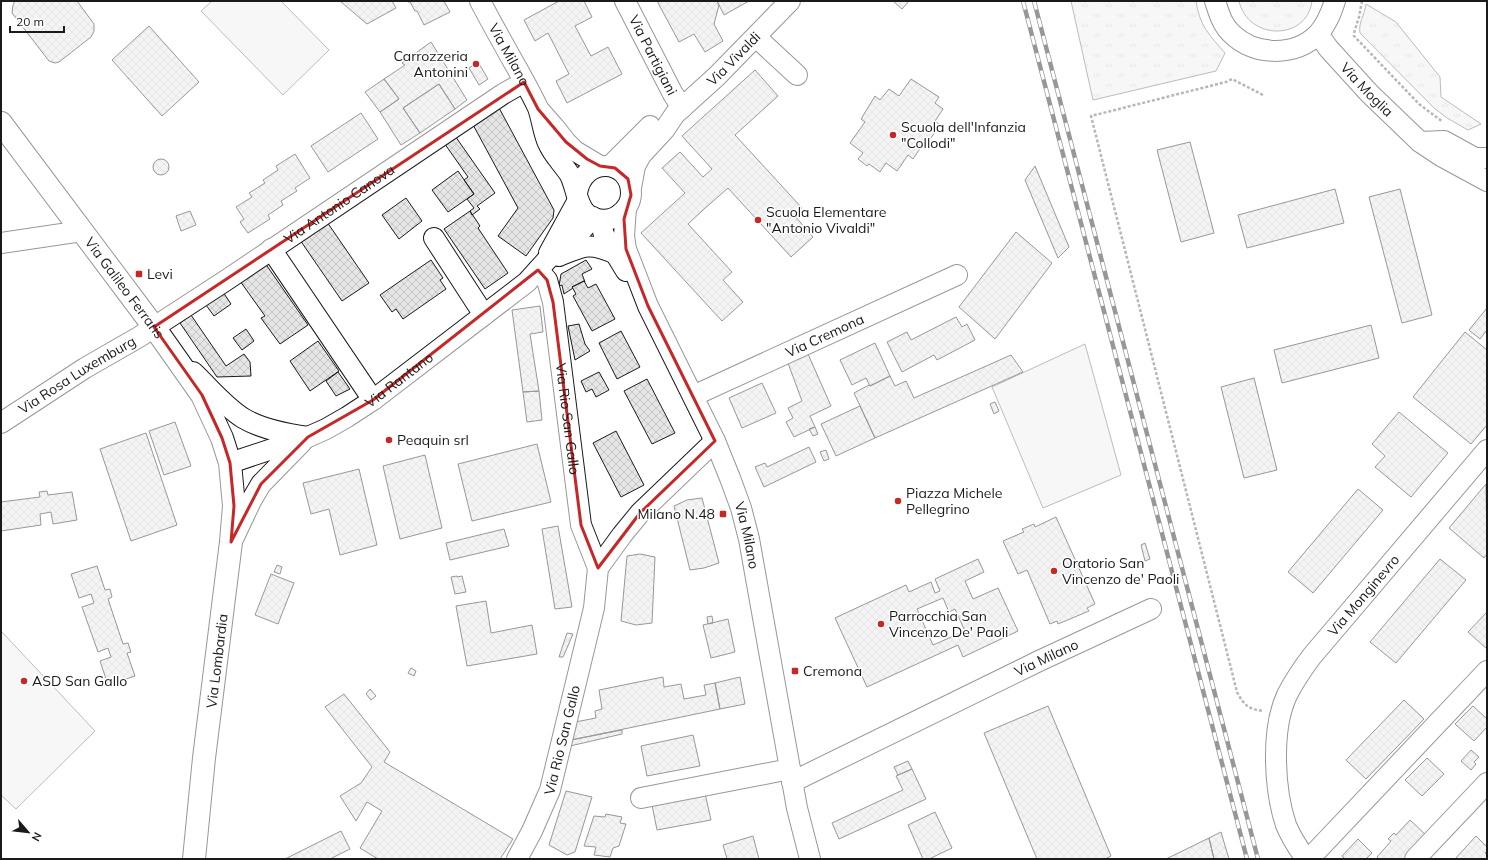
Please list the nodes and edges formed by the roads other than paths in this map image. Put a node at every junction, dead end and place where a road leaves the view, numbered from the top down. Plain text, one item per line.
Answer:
1 (480, 1) edge
2 (624, 1) edge
3 (790, 1) edge
4 (1215, 1) edge
5 (1335, 1) edge
6 (1318, 34) junction
7 (756, 37) junction
8 (797, 75) dead end
9 (524, 82) junction
10 (538, 109) junction
11 (679, 111) junction
12 (1, 123) edge
13 (1420, 142) junction
14 (1487, 158) edge
15 (605, 166) junction
16 (1487, 181) edge
17 (630, 188) junction
18 (577, 196) junction
19 (626, 208) junction
20 (596, 219) junction
21 (82, 231) junction
22 (434, 238) dead end
23 (1, 243) edge
24 (271, 249) junction
25 (614, 253) junction
26 (542, 266) junction
27 (958, 275) dead end
28 (648, 306) junction
29 (484, 315) junction
30 (154, 327) junction
31 (168, 346) junction
32 (693, 396) junction
33 (373, 400) junction
34 (1, 423) edge
35 (308, 437) junction
36 (714, 441) junction
37 (1487, 450) edge
38 (230, 463) junction
39 (232, 542) junction
40 (598, 568) junction
41 (1151, 609) dead end
42 (1487, 671) edge
43 (791, 776) junction
44 (1487, 783) edge
45 (641, 798) dead end
46 (194, 859) edge
47 (517, 859) edge
48 (810, 859) edge
49 (1308, 859) edge
50 (1415, 859) edge

1 - 9 street, Via Milano
2 - 11 street, Via Partigiani
3 - 7 street, Via Vivaldi
4 - 6 street
5 - 6 street
6 - 13 street, Via Moglia
7 - 8 street
7 - 11 street, Via Vivaldi
9 - 10 street, Via Milano
9 - 24 street, Via Antonio Canova
10 - 15 street, Via Milano
10 - 18 street, Via Milano
11 - 15 street, Via Vivaldi
11 - 17 street, Via Vivaldi
12 - 21 main road, Via Galileo Ferraris
13 - 14 street
13 - 16 street, Via Moglia
15 - 17 street, Via Milano
15 - 18 street
17 - 19 street, Via Milano
18 - 20 street, Via Milano
18 - 26 street, Via Rantano
19 - 20 street
19 - 28 street, Via Milano
20 - 25 street, Via Milano
20 - 26 street, Via Rantano
21 - 23 street
21 - 30 main road, Via Galileo Ferraris
22 - 29 street
24 - 30 street, Via Antonio Canova
24 - 33 street
25 - 26 street
25 - 28 street, Via Milano
26 - 29 street, Via Rantano
26 - 40 street, Via Rio San Gallo
27 - 32 street, Via Cremona
28 - 32 street, Via Milano
29 - 33 street, Via Rantano
30 - 31 main road, Via Galileo Ferraris
30 - 34 street, Via Rosa Luxemburg
31 - 35 street
31 - 38 main road, Via Galileo Ferraris
32 - 36 street, Via Milano
33 - 35 street, Via Rantano
35 - 38 street, Via Rantano
35 - 39 street, Via Rantano
36 - 40 street
36 - 43 street, Via Milano
37 - 49 street, Via Monginevro
38 - 39 main road, Via Lombardia
39 - 46 main road, Via Lombardia
40 - 47 street, Via Rio San Gallo
41 - 43 street, Via Milano
42 - 49 street
43 - 45 street
43 - 48 street, Via Milano
44 - 50 street

